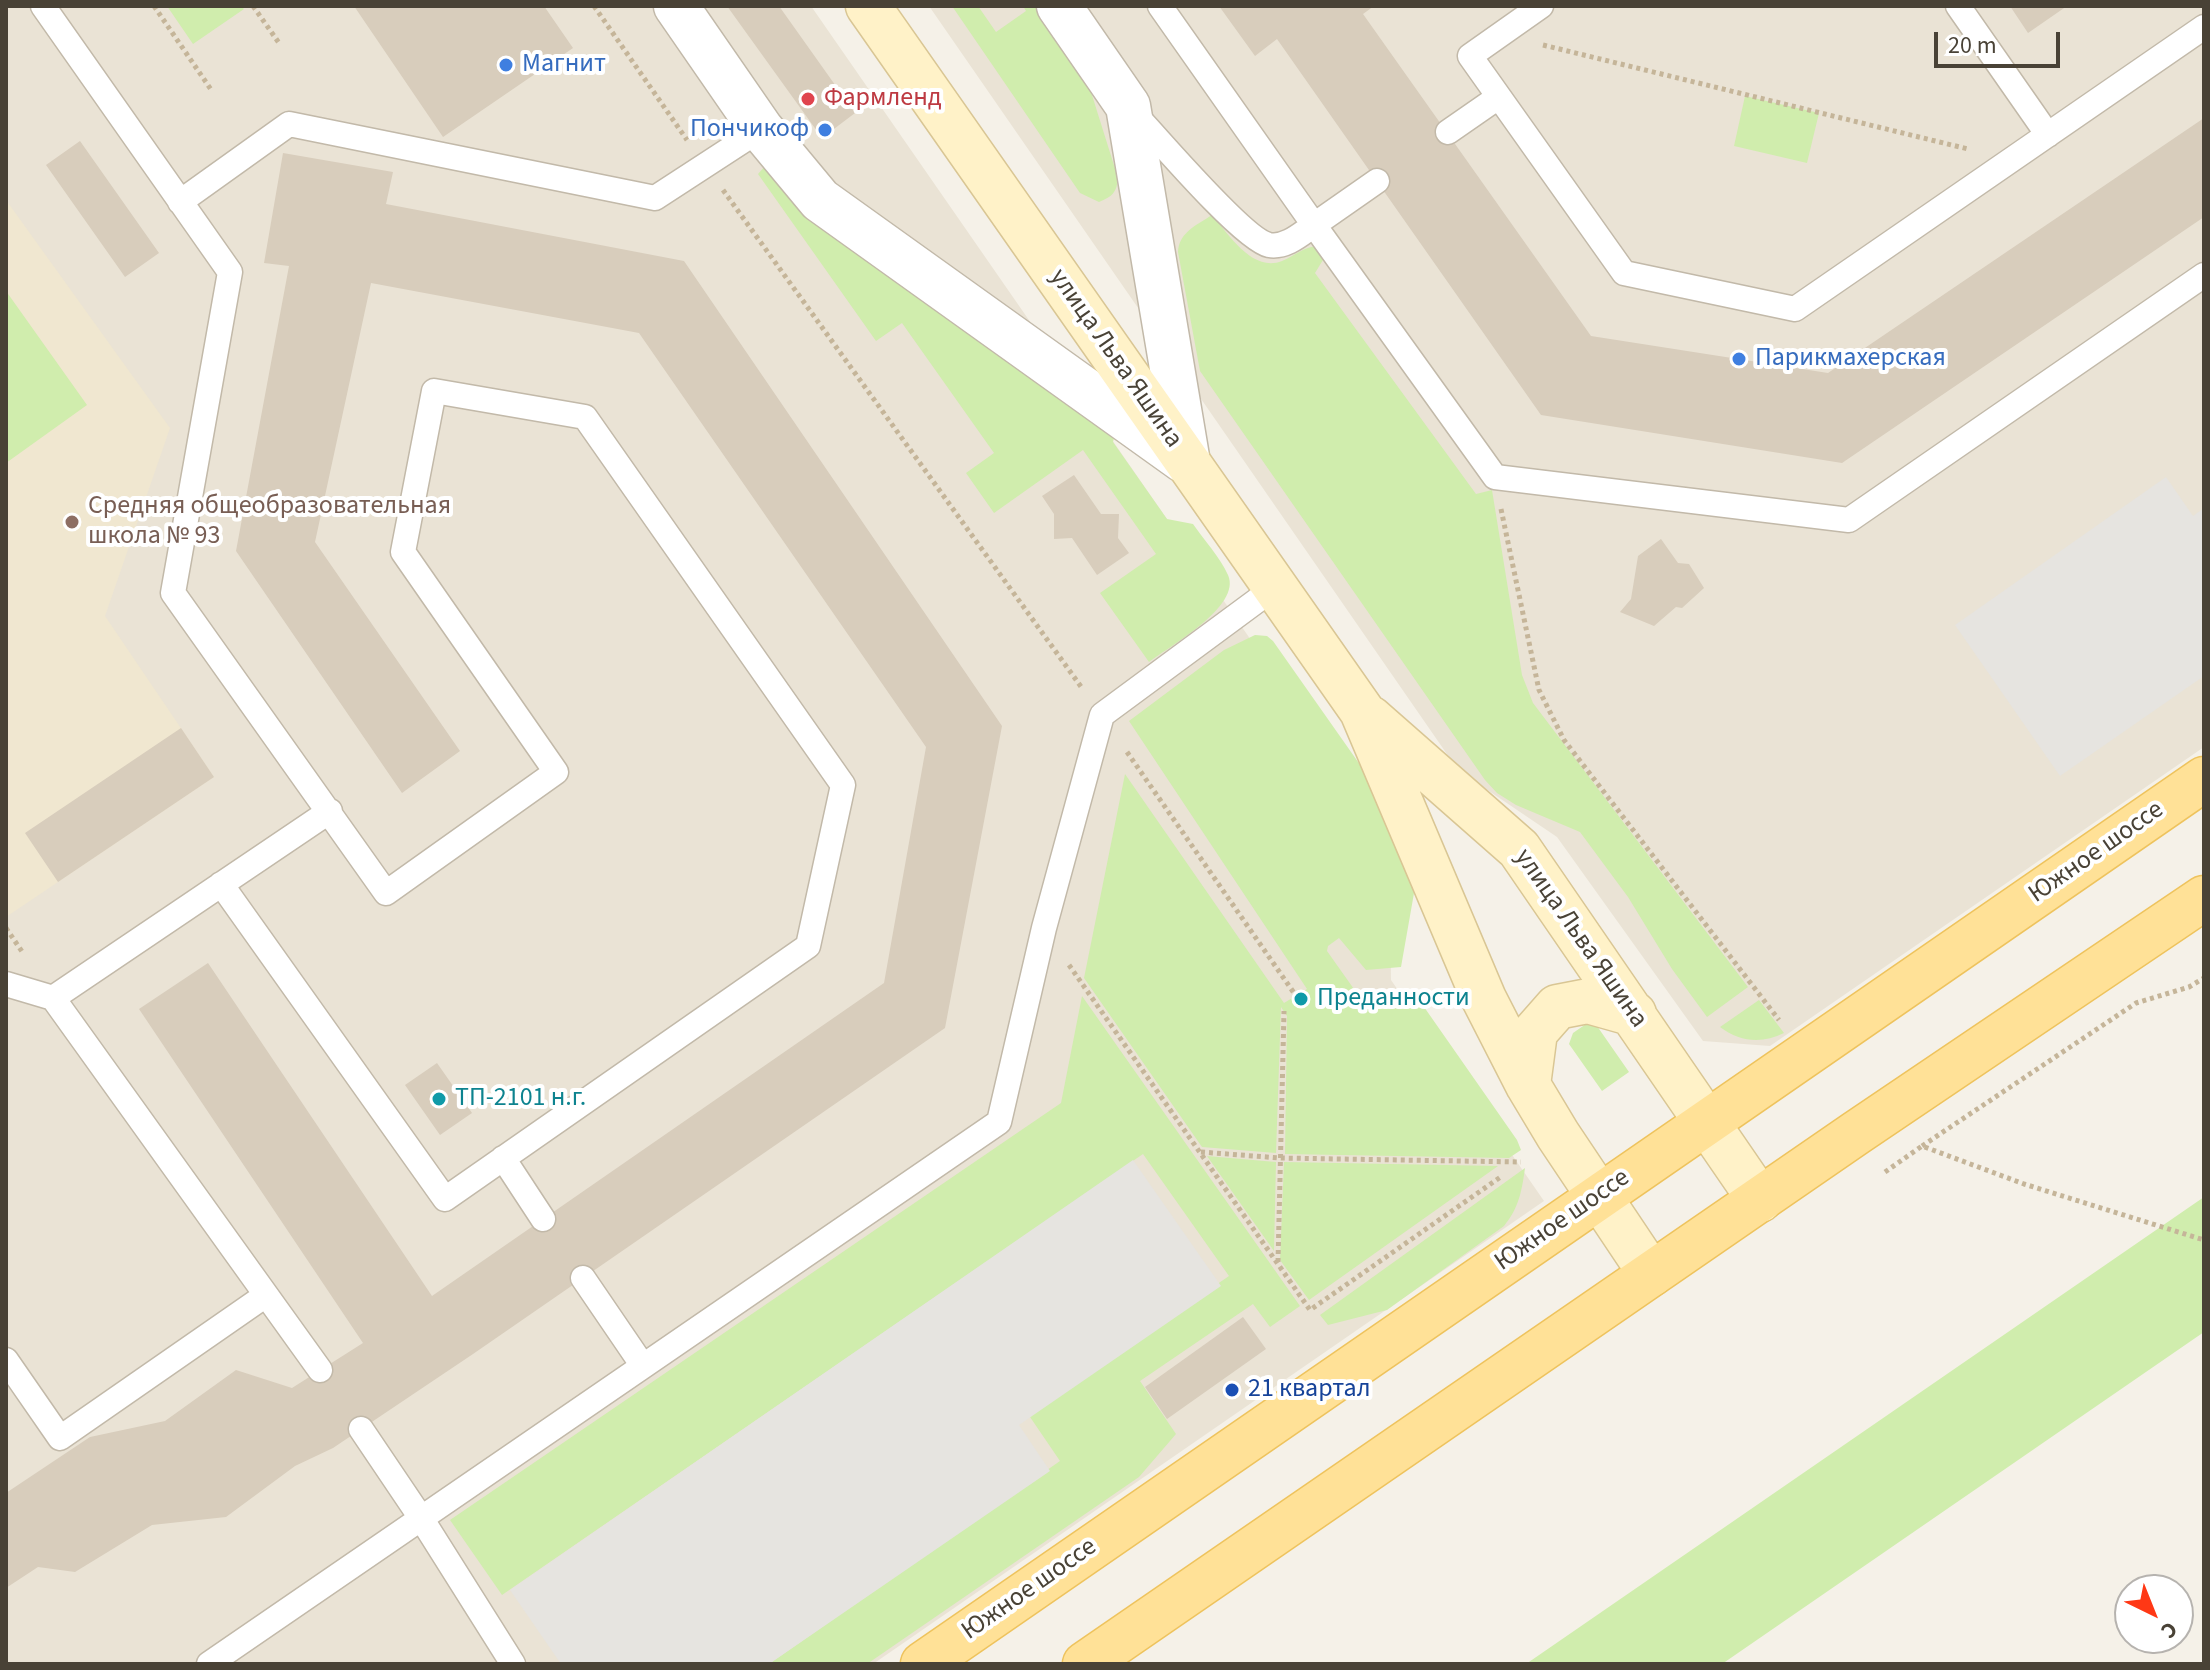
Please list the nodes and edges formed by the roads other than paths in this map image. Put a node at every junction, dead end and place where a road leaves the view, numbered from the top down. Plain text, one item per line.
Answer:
1 (43, 6) edge
2 (676, 6) edge
3 (868, 6) edge
4 (1059, 6) edge
5 (1160, 6) edge
6 (1541, 6) edge
7 (1958, 6) edge
8 (2204, 27) edge
9 (1497, 98) junction
10 (1128, 106) junction
11 (761, 129) junction
12 (1448, 132) dead end
13 (2048, 135) junction
14 (1377, 181) dead end
15 (180, 202) junction
16 (1314, 225) junction
17 (2204, 275) edge
18 (1188, 463) junction
19 (1274, 588) junction
20 (1362, 711) junction
21 (2204, 779) edge
22 (330, 811) junction
23 (221, 884) junction
24 (2204, 898) edge
25 (6, 984) edge
26 (53, 998) junction
27 (1634, 1014) junction
28 (1528, 1085) junction
29 (1706, 1122) junction
30 (503, 1158) junction
31 (1598, 1197) junction
32 (1760, 1200) junction
33 (543, 1219) dead end
34 (1651, 1274) junction
35 (583, 1278) dead end
36 (266, 1295) junction
37 (6, 1360) edge
38 (643, 1366) junction
39 (320, 1370) dead end
40 (361, 1429) dead end
41 (421, 1518) junction
42 (209, 1664) edge
43 (513, 1664) edge
44 (923, 1664) edge
45 (1085, 1664) edge

1 - 15 lane
2 - 11 street
3 - 18 main road, улица Льва Яшина
4 - 10 street
5 - 16 lane
6 - 9 lane
7 - 13 lane
8 - 13 lane
9 - 12 lane
9 - 13 lane
10 - 16 lane
10 - 18 street
11 - 15 lane
11 - 18 street
14 - 16 lane
15 - 22 lane
16 - 17 lane
18 - 19 main road, улица Льва Яшина
19 - 20 main road, улица Льва Яшина
19 - 38 lane
20 - 27 main road, улица Льва Яшина
20 - 28 main road, улица Льва Яшина
21 - 29 main road, Южное шоссе
22 - 23 lane
22 - 30 lane
23 - 26 lane
23 - 30 lane
24 - 32 main road
25 - 26 lane
26 - 36 lane
27 - 28 main road
27 - 29 main road, улица Льва Яшина
28 - 31 main road, улица Льва Яшина
29 - 31 main road, Южное шоссе
29 - 32 main road, улица Льва Яшина
30 - 33 lane
31 - 34 main road, улица Льва Яшина
31 - 44 main road, Южное шоссе
32 - 34 main road
34 - 45 main road
35 - 38 lane
36 - 37 lane
36 - 39 lane
38 - 41 lane
40 - 41 lane
41 - 42 lane
41 - 43 lane

